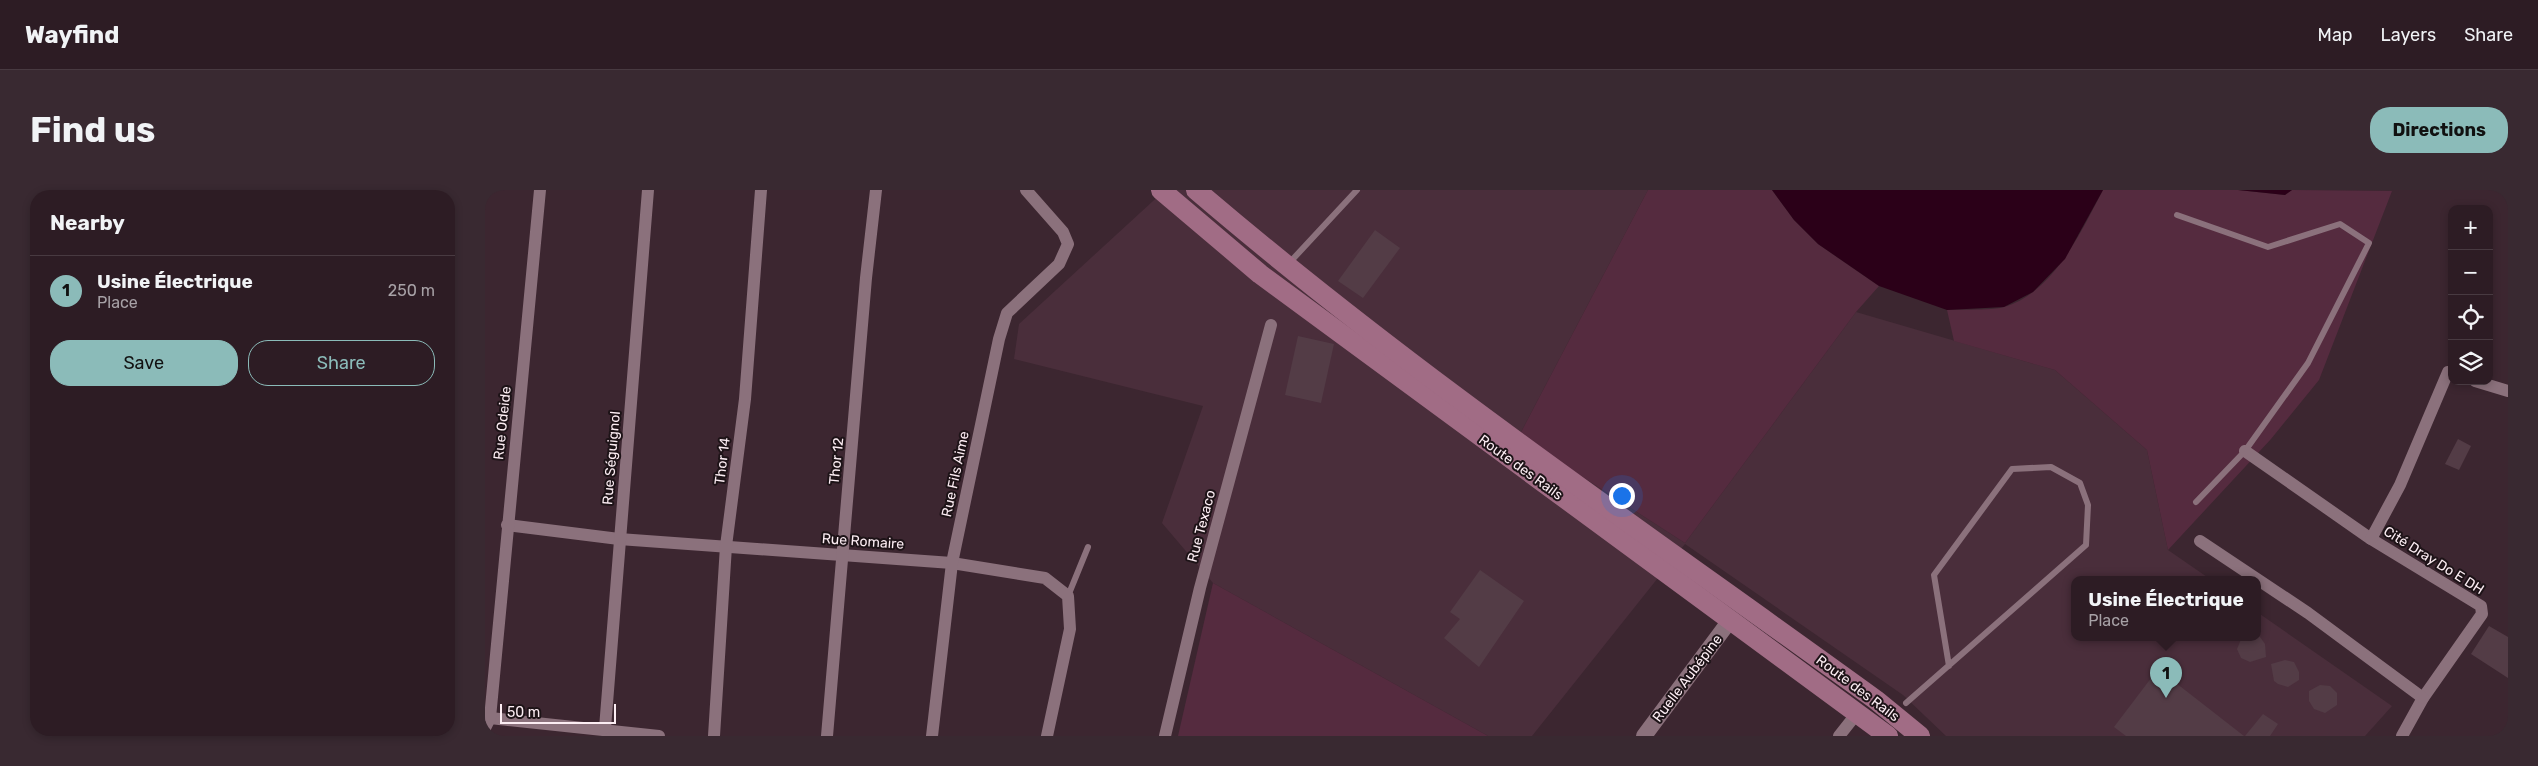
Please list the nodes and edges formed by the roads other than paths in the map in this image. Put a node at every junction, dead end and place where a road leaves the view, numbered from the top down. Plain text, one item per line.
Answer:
1 (540, 190) edge
2 (648, 190) edge
3 (761, 190) edge
4 (876, 190) edge
5 (1026, 190) edge
6 (1161, 190) edge
7 (1196, 190) edge
8 (1357, 190) edge
9 (2177, 215) dead end
10 (1291, 260) dead end
11 (1271, 325) dead end
12 (2448, 372) edge
13 (2488, 385) edge
14 (2508, 391) edge
15 (2245, 451) junction
16 (2196, 502) dead end
17 (507, 525) junction
18 (619, 539) junction
19 (2371, 539) junction
20 (2200, 541) dead end
21 (726, 546) junction
22 (1088, 547) dead end
23 (841, 554) junction
24 (951, 563) junction
25 (2252, 576) edge
26 (2261, 582) edge
27 (1068, 596) junction
28 (1731, 620) junction
29 (1949, 666) junction
30 (2423, 698) junction
31 (1906, 703) dead end
32 (1857, 712) junction
33 (488, 723) edge
34 (605, 728) junction
35 (659, 736) edge
36 (714, 736) edge
37 (827, 736) edge
38 (932, 736) edge
39 (1047, 736) edge
40 (1165, 736) edge
41 (1644, 736) edge
42 (1839, 736) edge
43 (1888, 736) edge
44 (1921, 736) edge
45 (2402, 736) edge

1 - 17 street, Rue Odeide
2 - 18 street, Rue Séguignol
3 - 21 street, Thor 14
4 - 23 street, Thor 12
5 - 24 street, Rue Fils Aime
6 - 28 main road, Route des Rails
7 - 44 main road, Route des Rails
8 - 10 lane
9 - 15 lane
11 - 40 street, Rue Texaco
12 - 19 street
13 - 14 street
15 - 16 lane
15 - 19 street, Cité Dray Do E DH
17 - 18 street, Rue Romaire
17 - 33 street, Rue Odeide
18 - 21 street, Rue Romaire
18 - 34 street, Rue Séguignol
19 - 30 street, Cité Dray Do E DH
20 - 25 street
21 - 23 street, Rue Romaire
21 - 36 street, Thor 14
22 - 27 lane
23 - 24 street, Rue Romaire
23 - 37 street, Thor 12
24 - 27 street, Rue Romaire
24 - 38 street, Rue Fils Aime
26 - 30 street
27 - 39 street
28 - 32 main road, Route des Rails
28 - 41 street, Ruelle Aubépine
29 - 29 lane
29 - 31 lane
30 - 45 street, Cité Dray Do E DH
32 - 42 street
32 - 43 main road, Route des Rails
33 - 34 street
34 - 35 street

